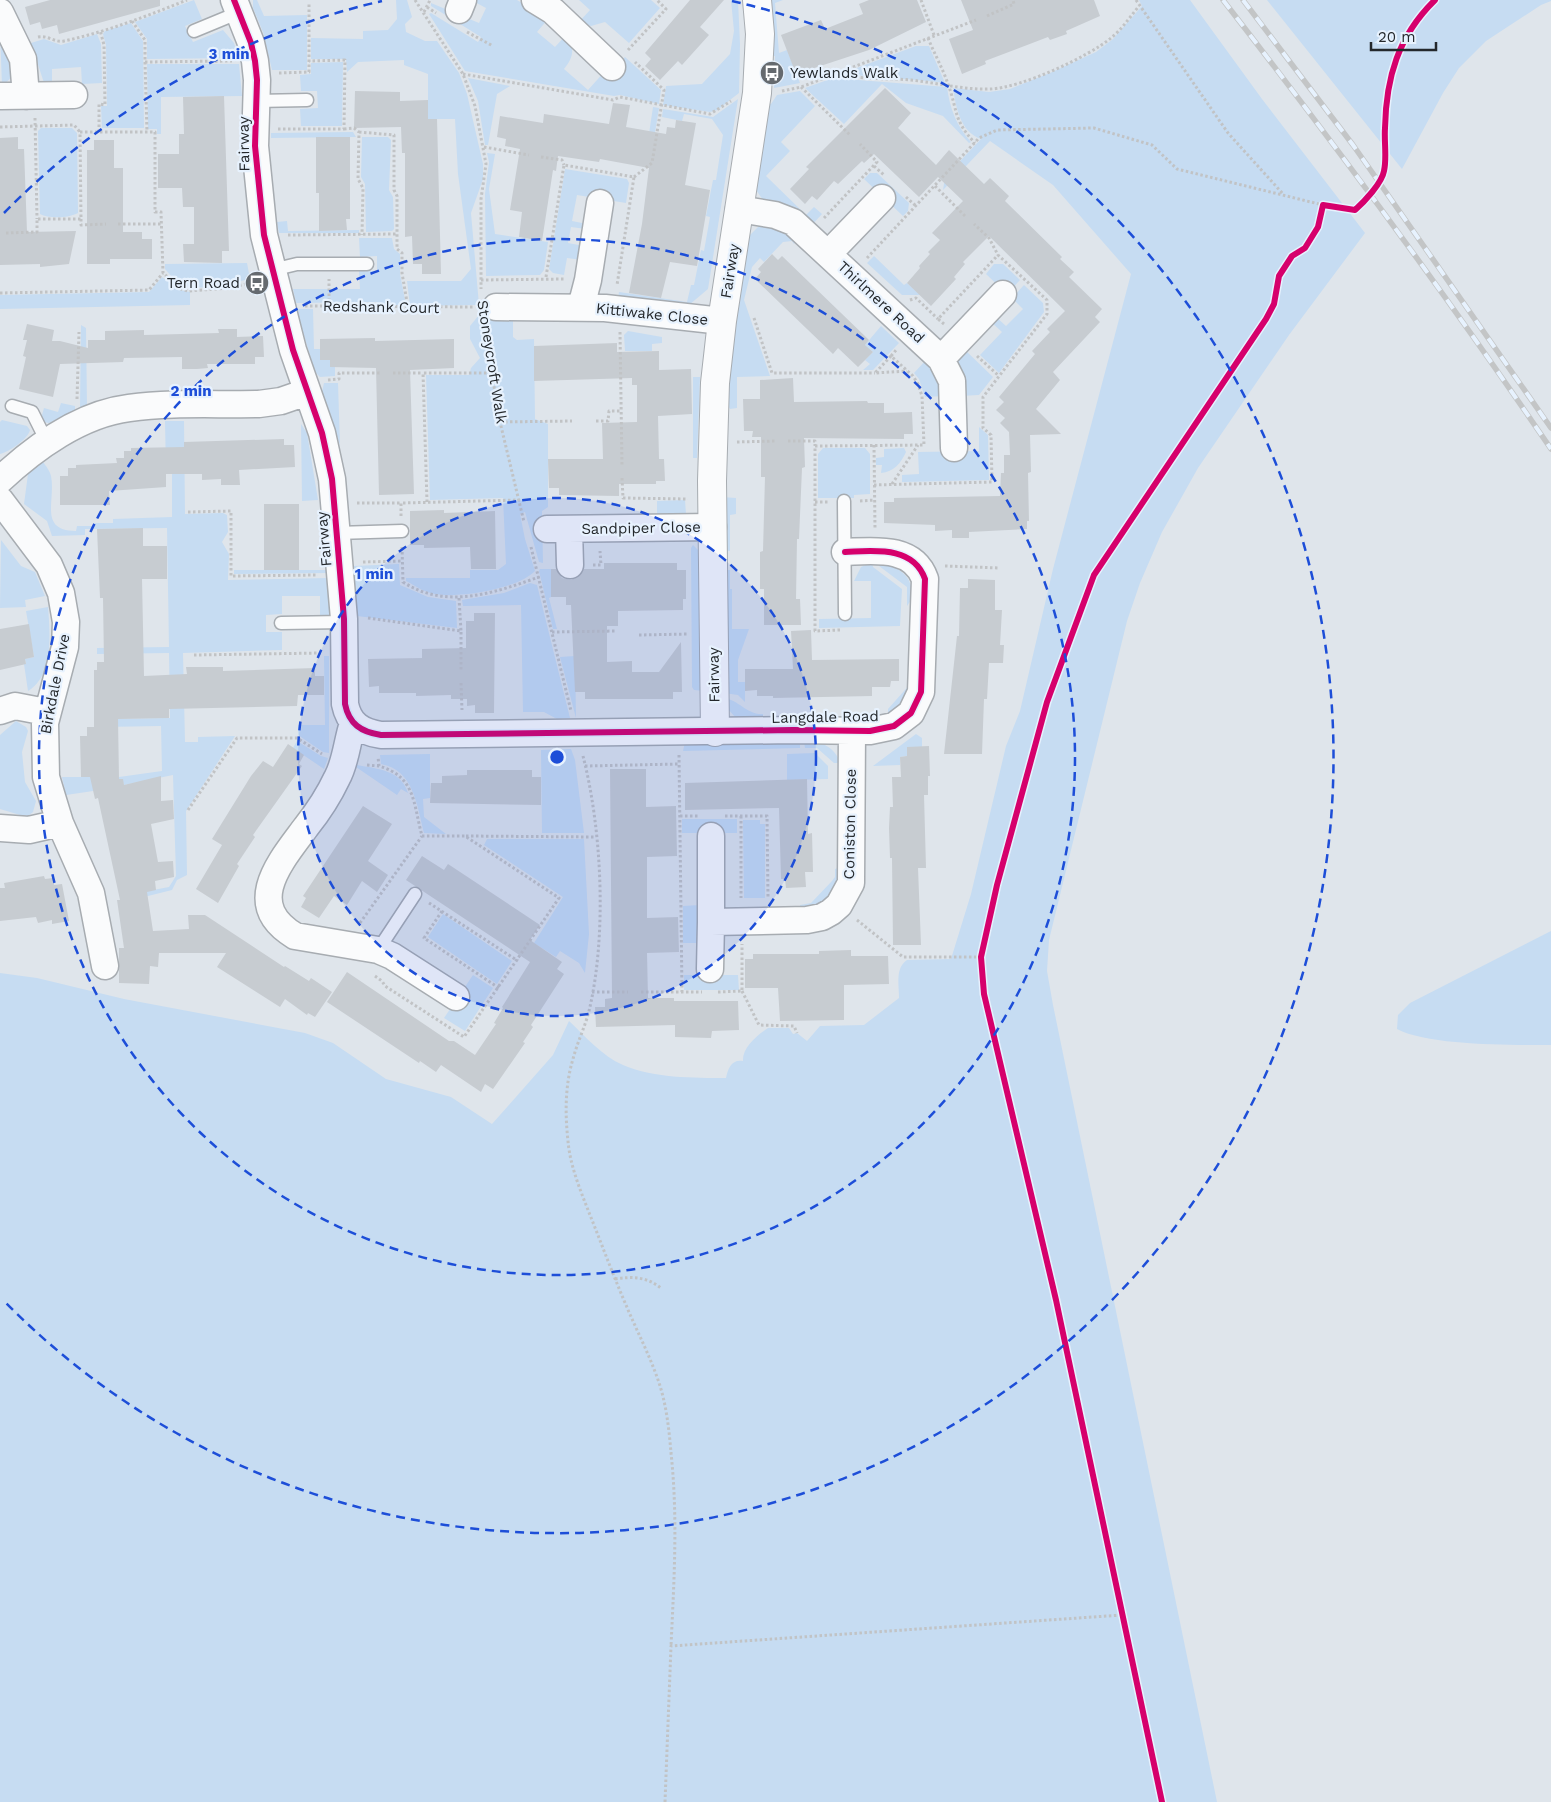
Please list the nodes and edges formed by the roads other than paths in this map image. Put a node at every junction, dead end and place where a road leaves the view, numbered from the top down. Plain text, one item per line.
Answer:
1 (535, 0) edge
2 (758, 0) edge
3 (237, 6) edge
4 (0, 12) edge
5 (194, 31) dead end
6 (619, 60) road end
7 (74, 95) dead end
8 (0, 96) edge
9 (30, 96) junction
10 (256, 100) junction
11 (307, 100) dead end
12 (882, 198) dead end
13 (600, 202) dead end
14 (739, 209) junction
15 (829, 253) junction
16 (367, 264) dead end
17 (259, 279) junction
18 (1003, 294) dead end
19 (582, 307) junction
20 (486, 310) road end
21 (722, 321) junction
22 (941, 359) junction
23 (306, 389) junction
24 (12, 406) dead end
25 (47, 442) junction
26 (954, 448) dead end
27 (0, 480) edge
28 (0, 500) edge
29 (844, 502) dead end
30 (700, 527) junction
31 (402, 531) road end
32 (336, 533) junction
33 (845, 552) junction
34 (570, 565) dead end
35 (845, 614) dead end
36 (344, 621) junction
37 (281, 623) dead end
38 (0, 711) edge
39 (46, 712) junction
40 (353, 723) junction
41 (715, 732) junction
42 (852, 732) junction
43 (713, 822) road end
44 (60, 823) junction
45 (0, 828) edge
46 (415, 894) road end
47 (711, 922) junction
48 (372, 961) junction
49 (105, 966) dead end
50 (710, 969) dead end
51 (456, 997) dead end

1 - 6 street
2 - 14 street, Fairway
3 - 5 lane
3 - 10 street, Fairway
4 - 9 street
7 - 9 street
8 - 9 street
10 - 11 lane
10 - 17 street, Fairway
12 - 15 street
13 - 19 street, Kittiwake Close
14 - 15 street, Thirlmere Road
14 - 21 street, Fairway
15 - 22 street, Thirlmere Road
16 - 17 lane
17 - 23 street, Fairway
18 - 22 street
19 - 20 street, Kittiwake Close
19 - 21 street, Kittiwake Close
21 - 30 street, Fairway
22 - 26 street, Thirlmere Road
23 - 25 street
23 - 32 street, Fairway
24 - 25 lane
25 - 27 street
28 - 39 street, Birkdale Drive
29 - 33 lane
30 - 34 street, Sandpiper Close
30 - 41 street, Fairway
31 - 32 lane
32 - 36 street, Fairway
33 - 35 lane
33 - 42 street, Langdale Road
36 - 37 lane
36 - 40 street, Fairway
38 - 39 street
39 - 44 street, Birkdale Drive
40 - 41 street
40 - 48 street
41 - 42 street, Langdale Road
42 - 47 street, Coniston Close
43 - 47 street
44 - 45 street
44 - 49 street, Birkdale Drive
46 - 48 lane
47 - 50 street
48 - 51 street

